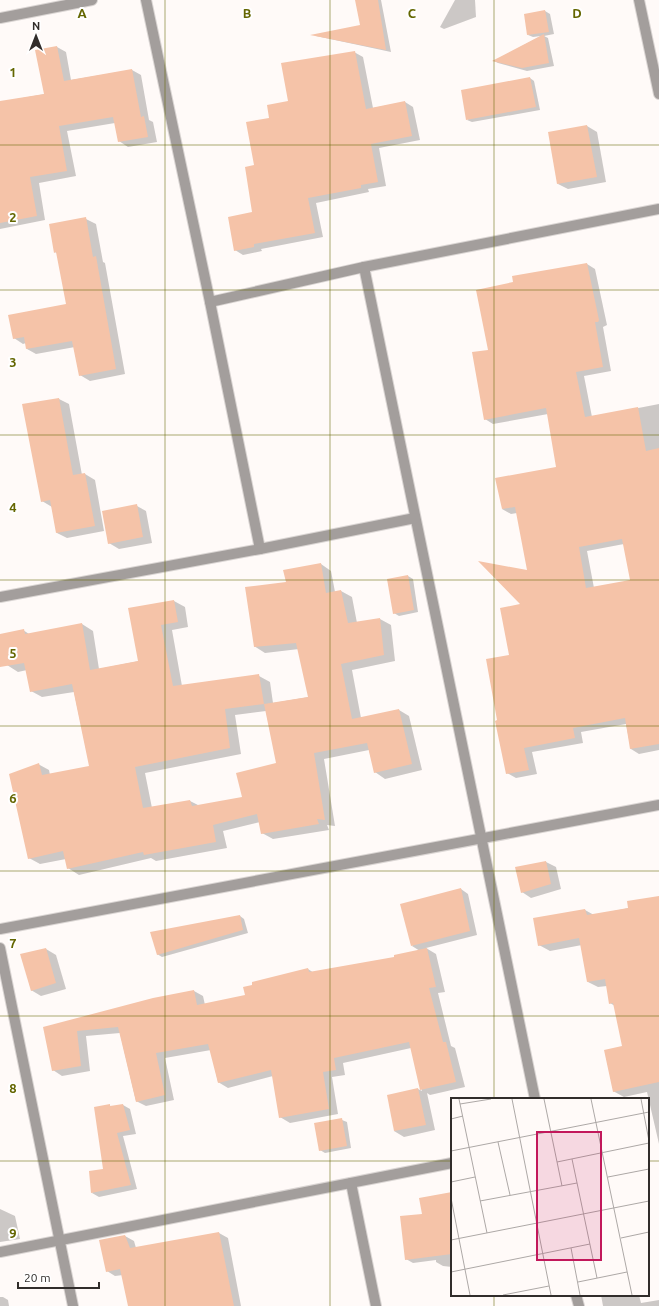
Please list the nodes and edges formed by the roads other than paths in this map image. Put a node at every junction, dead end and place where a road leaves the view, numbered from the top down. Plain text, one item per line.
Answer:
1 (92, 0) edge
2 (146, 0) edge
3 (639, 0) edge
4 (0, 18) edge
5 (659, 94) edge
6 (659, 208) edge
7 (364, 267) junction
8 (210, 302) junction
9 (415, 518) junction
10 (260, 549) junction
11 (0, 597) edge
12 (659, 805) edge
13 (482, 838) junction
14 (0, 929) edge
15 (0, 948) edge
16 (535, 1098) edge
17 (451, 1163) edge
18 (351, 1183) junction
19 (60, 1240) junction
20 (0, 1252) edge
21 (576, 1296) edge
22 (73, 1306) edge
23 (376, 1306) edge
24 (579, 1306) edge

1 - 4 street
2 - 8 street
3 - 5 street
6 - 7 street
7 - 8 street
7 - 9 street
8 - 10 street
9 - 10 street
9 - 13 street
10 - 11 street
12 - 13 street
13 - 14 street
13 - 16 street
15 - 19 street
17 - 18 street
18 - 19 street
18 - 23 street
19 - 20 street
19 - 22 street
21 - 24 street

